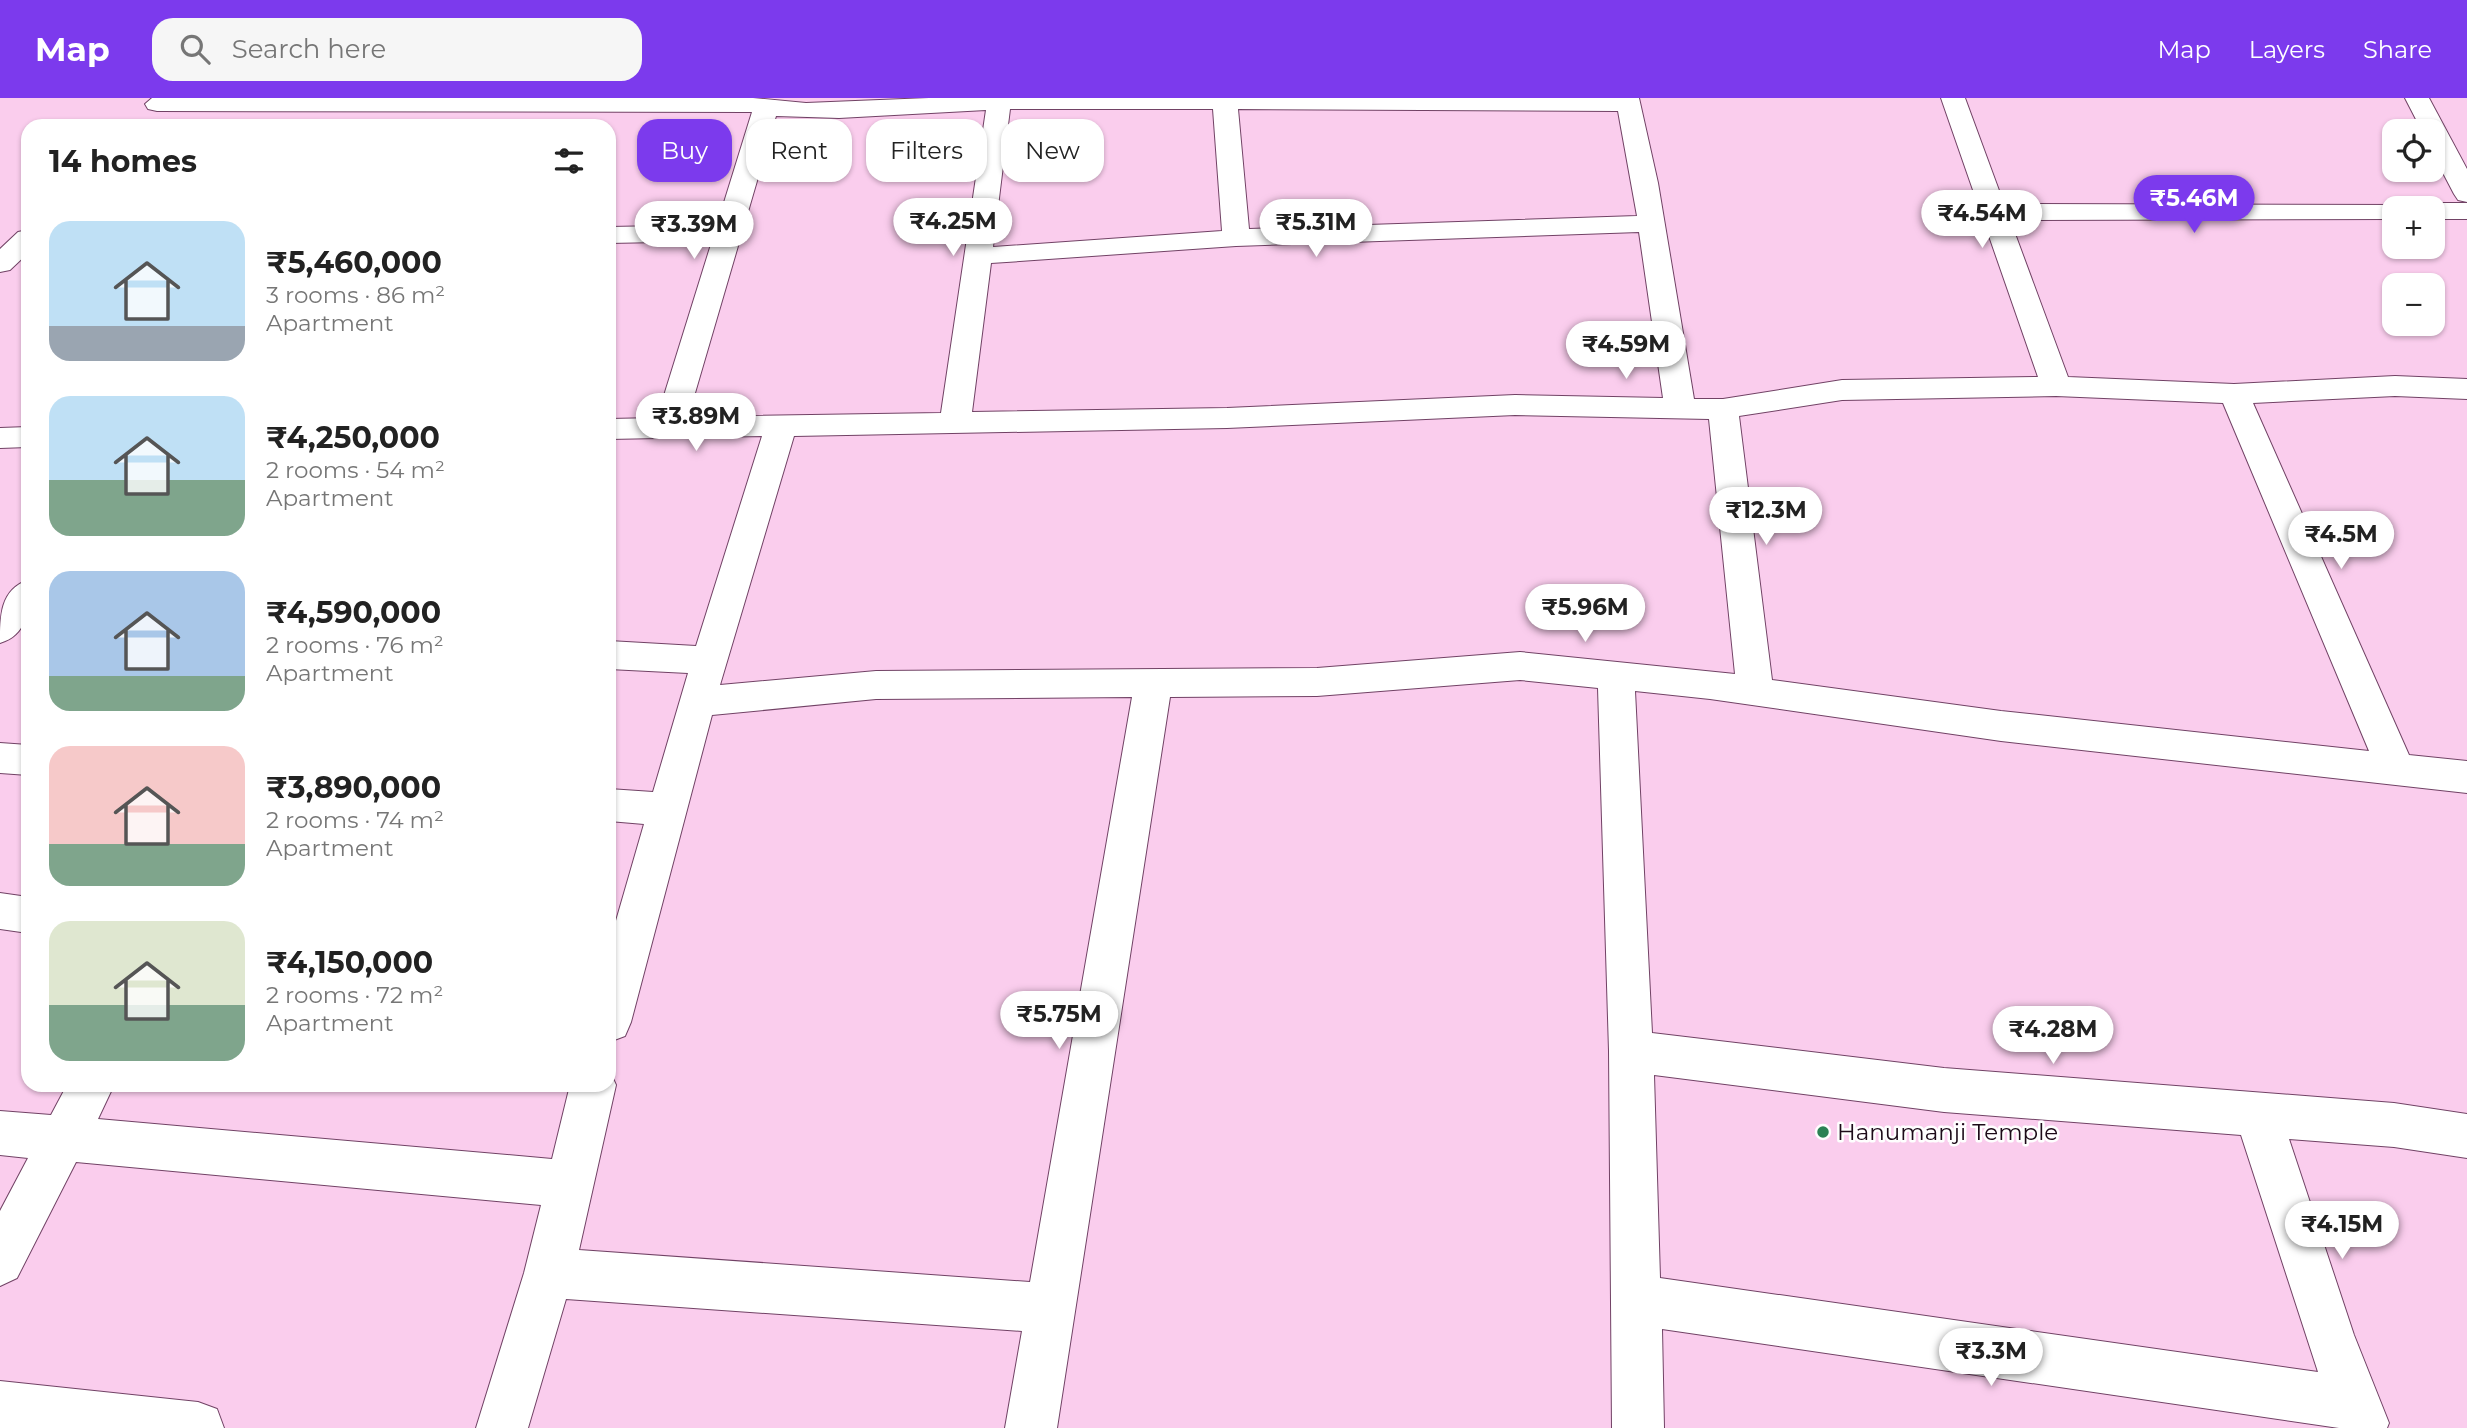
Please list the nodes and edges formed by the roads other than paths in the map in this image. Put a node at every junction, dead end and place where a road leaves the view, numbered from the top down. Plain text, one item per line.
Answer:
1 (1953, 98) edge
2 (2417, 98) edge
3 (1225, 101) junction
4 (1627, 101) edge
5 (999, 102) junction
6 (153, 107) edge
7 (766, 108) junction
8 (2467, 194) edge
9 (2382, 211) edge
10 (2445, 211) edge
11 (2467, 211) edge
12 (1994, 212) junction
13 (1651, 224) junction
14 (728, 233) junction
15 (616, 235) edge
16 (1236, 238) junction
17 (20, 242) edge
18 (978, 256) junction
19 (0, 264) edge
20 (2056, 386) junction
21 (2467, 389) edge
22 (2234, 394) junction
23 (1680, 408) junction
24 (1723, 409) junction
25 (955, 421) junction
26 (782, 424) junction
27 (669, 428) junction
28 (616, 429) edge
29 (21, 437) edge
30 (0, 438) edge
31 (616, 655) edge
32 (709, 660) junction
33 (1616, 676) junction
34 (1153, 685) junction
35 (1755, 692) junction
36 (697, 702) junction
37 (0, 758) edge
38 (21, 760) edge
39 (2396, 770) junction
40 (2467, 777) edge
41 (616, 805) edge
42 (667, 809) junction
43 (0, 911) edge
44 (21, 914) edge
45 (616, 988) edge
46 (1630, 1051) junction
47 (86, 1092) edge
48 (591, 1092) edge
49 (2258, 1116) junction
50 (0, 1133) edge
51 (2467, 1136) edge
52 (63, 1139) junction
53 (570, 1184) junction
54 (0, 1261) edge
55 (549, 1273) junction
56 (1636, 1300) junction
57 (1050, 1308) junction
58 (0, 1407) edge
59 (2361, 1416) edge
60 (198, 1428) edge
61 (502, 1428) edge
62 (1031, 1428) edge
63 (1638, 1428) edge

1 - 12 street
2 - 8 street
3 - 4 street
3 - 5 street
3 - 16 street
4 - 13 street
5 - 7 street
5 - 18 street
6 - 7 street
7 - 14 street
9 - 12 street
10 - 11 street
12 - 20 street
13 - 16 street
13 - 23 street
14 - 15 street
14 - 27 street
16 - 18 street
17 - 19 street
18 - 25 street
20 - 22 street
20 - 24 street
21 - 22 street
22 - 39 street
23 - 24 street
23 - 25 street
24 - 35 street
25 - 26 street
26 - 27 street
26 - 32 street
27 - 28 street
29 - 30 street
31 - 32 street
32 - 36 street
33 - 34 street
33 - 35 street
33 - 46 street
34 - 36 street
34 - 57 street
35 - 39 street
36 - 42 street
37 - 38 street
39 - 40 street
41 - 42 street
42 - 45 street
43 - 44 street
46 - 49 street
46 - 56 street
47 - 52 street
48 - 53 street
49 - 51 street
49 - 59 street
50 - 52 street
52 - 53 street
52 - 54 street
53 - 55 street
55 - 57 street
55 - 61 street
56 - 59 street
56 - 63 street
57 - 62 street
58 - 60 street

